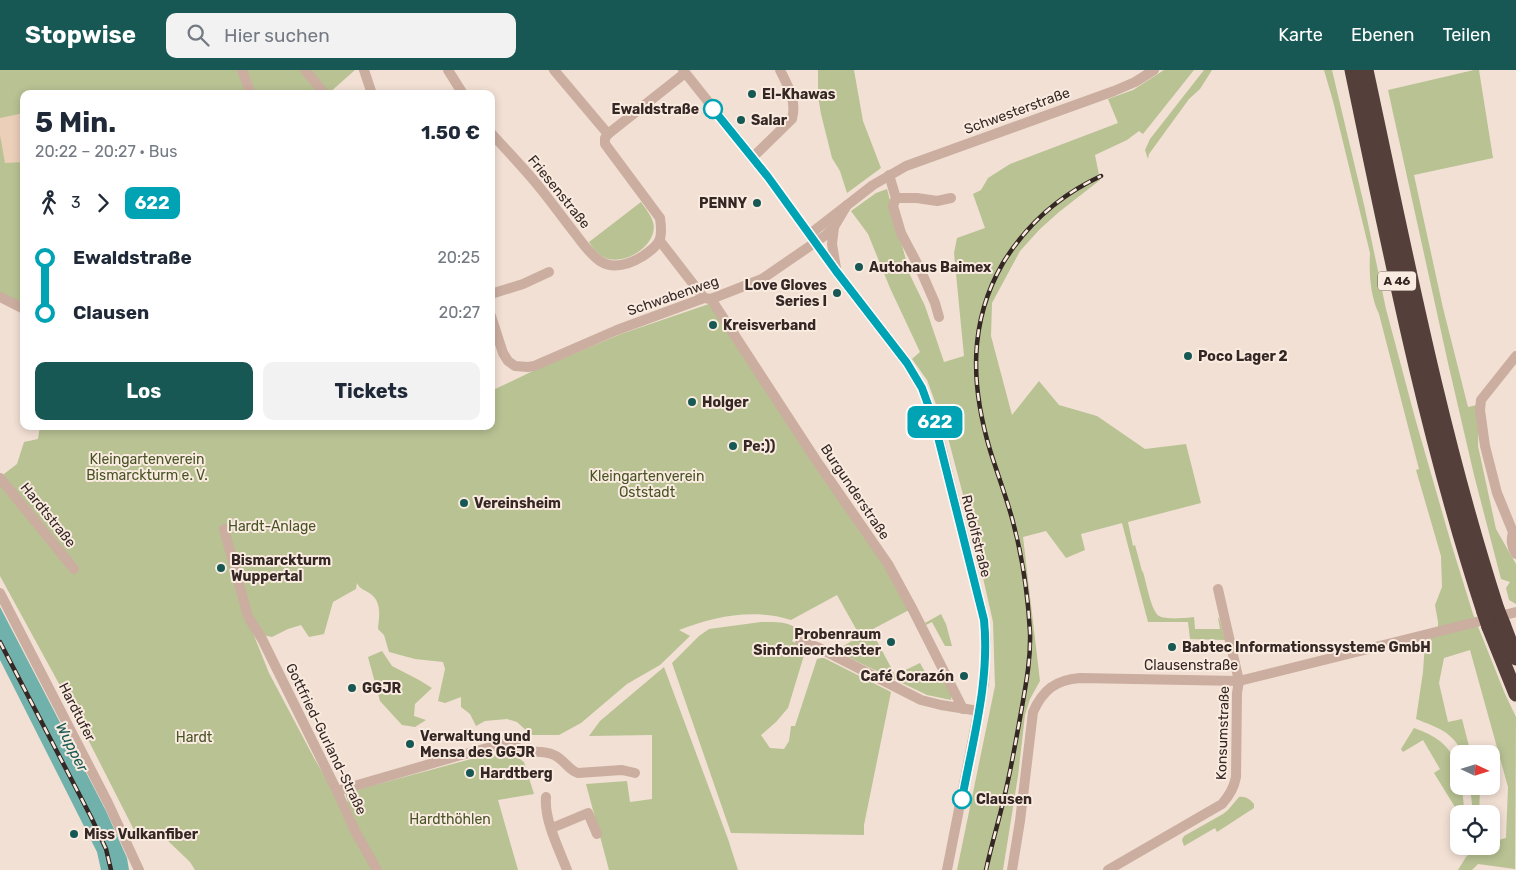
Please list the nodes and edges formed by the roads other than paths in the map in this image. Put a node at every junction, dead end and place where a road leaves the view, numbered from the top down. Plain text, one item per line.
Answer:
1 (242, 70) edge
2 (305, 70) edge
3 (364, 70) edge
4 (448, 70) edge
5 (554, 70) edge
6 (780, 70) edge
7 (1154, 70) edge
8 (1343, 70) edge
9 (1352, 70) edge
10 (1366, 70) edge
11 (1375, 70) edge
12 (684, 71) edge
13 (250, 90) edge
14 (321, 90) edge
15 (371, 90) edge
16 (460, 90) edge
17 (608, 134) junction
18 (495, 138) edge
19 (1377, 155) junction
20 (752, 158) junction
21 (889, 175) junction
22 (896, 198) junction
23 (952, 198) dead end
24 (847, 205) junction
25 (834, 227) junction
26 (813, 238) junction
27 (660, 241) junction
28 (836, 271) junction
29 (549, 272) dead end
30 (495, 293) edge
31 (0, 297) edge
32 (707, 299) junction
33 (20, 307) edge
34 (939, 317) dead end
35 (495, 328) edge
36 (1516, 356) edge
37 (0, 478) edge
38 (224, 529) dead end
39 (1515, 532) edge
40 (1516, 554) edge
41 (74, 569) dead end
42 (1218, 590) dead end
43 (0, 593) edge
44 (1516, 612) edge
45 (1496, 625) junction
46 (800, 641) dead end
47 (1516, 658) edge
48 (1239, 681) junction
49 (1516, 694) edge
50 (964, 709) junction
51 (979, 711) junction
52 (635, 773) dead end
53 (338, 791) junction
54 (546, 797) dead end
55 (552, 828) junction
56 (597, 834) dead end
57 (140, 870) edge
58 (377, 870) edge
59 (567, 870) edge
60 (947, 870) edge
61 (1012, 870) edge
62 (1108, 870) edge

1 - 13 street
2 - 14 street
3 - 15 street
4 - 16 street
5 - 17 street
6 - 20 street
7 - 21 street, Schwesterstraße
8 - 19 highway
9 - 19 highway, A 46
10 - 19 highway, A 46
11 - 19 highway
12 - 17 street
12 - 20 street, Rudolfstraße
17 - 27 street
18 - 27 street, Friesenstraße
19 - 45 highway, A 46, bridge
20 - 26 street, Rudolfstraße
21 - 22 street
21 - 24 street, Schwesterstraße
22 - 23 street
22 - 34 street
24 - 25 street, Schwesterstraße
24 - 26 street, Schwesterstraße
25 - 26 street, Schwesterstraße
25 - 28 street
26 - 28 street, Rudolfstraße
26 - 32 street, Schwabenweg
27 - 32 street, Burgunderstraße
28 - 51 street, Rudolfstraße
29 - 30 street
31 - 33 street
32 - 35 street, Schwabenweg
32 - 50 street, Burgunderstraße
36 - 39 street
37 - 41 street, Hardtstraße
38 - 53 street, Gottfried-Gurland-Straße
39 - 40 street
42 - 48 street, Konsumstraße
43 - 57 street, Hardtufer
44 - 48 street, Clausenstraße
45 - 47 highway, A 46
45 - 49 highway, A 46
46 - 50 street
48 - 61 street, Clausenstraße
48 - 62 street, Konsumstraße
50 - 51 street
51 - 60 street, Rudolfstraße
52 - 53 street
53 - 58 street, Gottfried-Gurland-Straße
54 - 55 street
55 - 56 street
55 - 59 street

